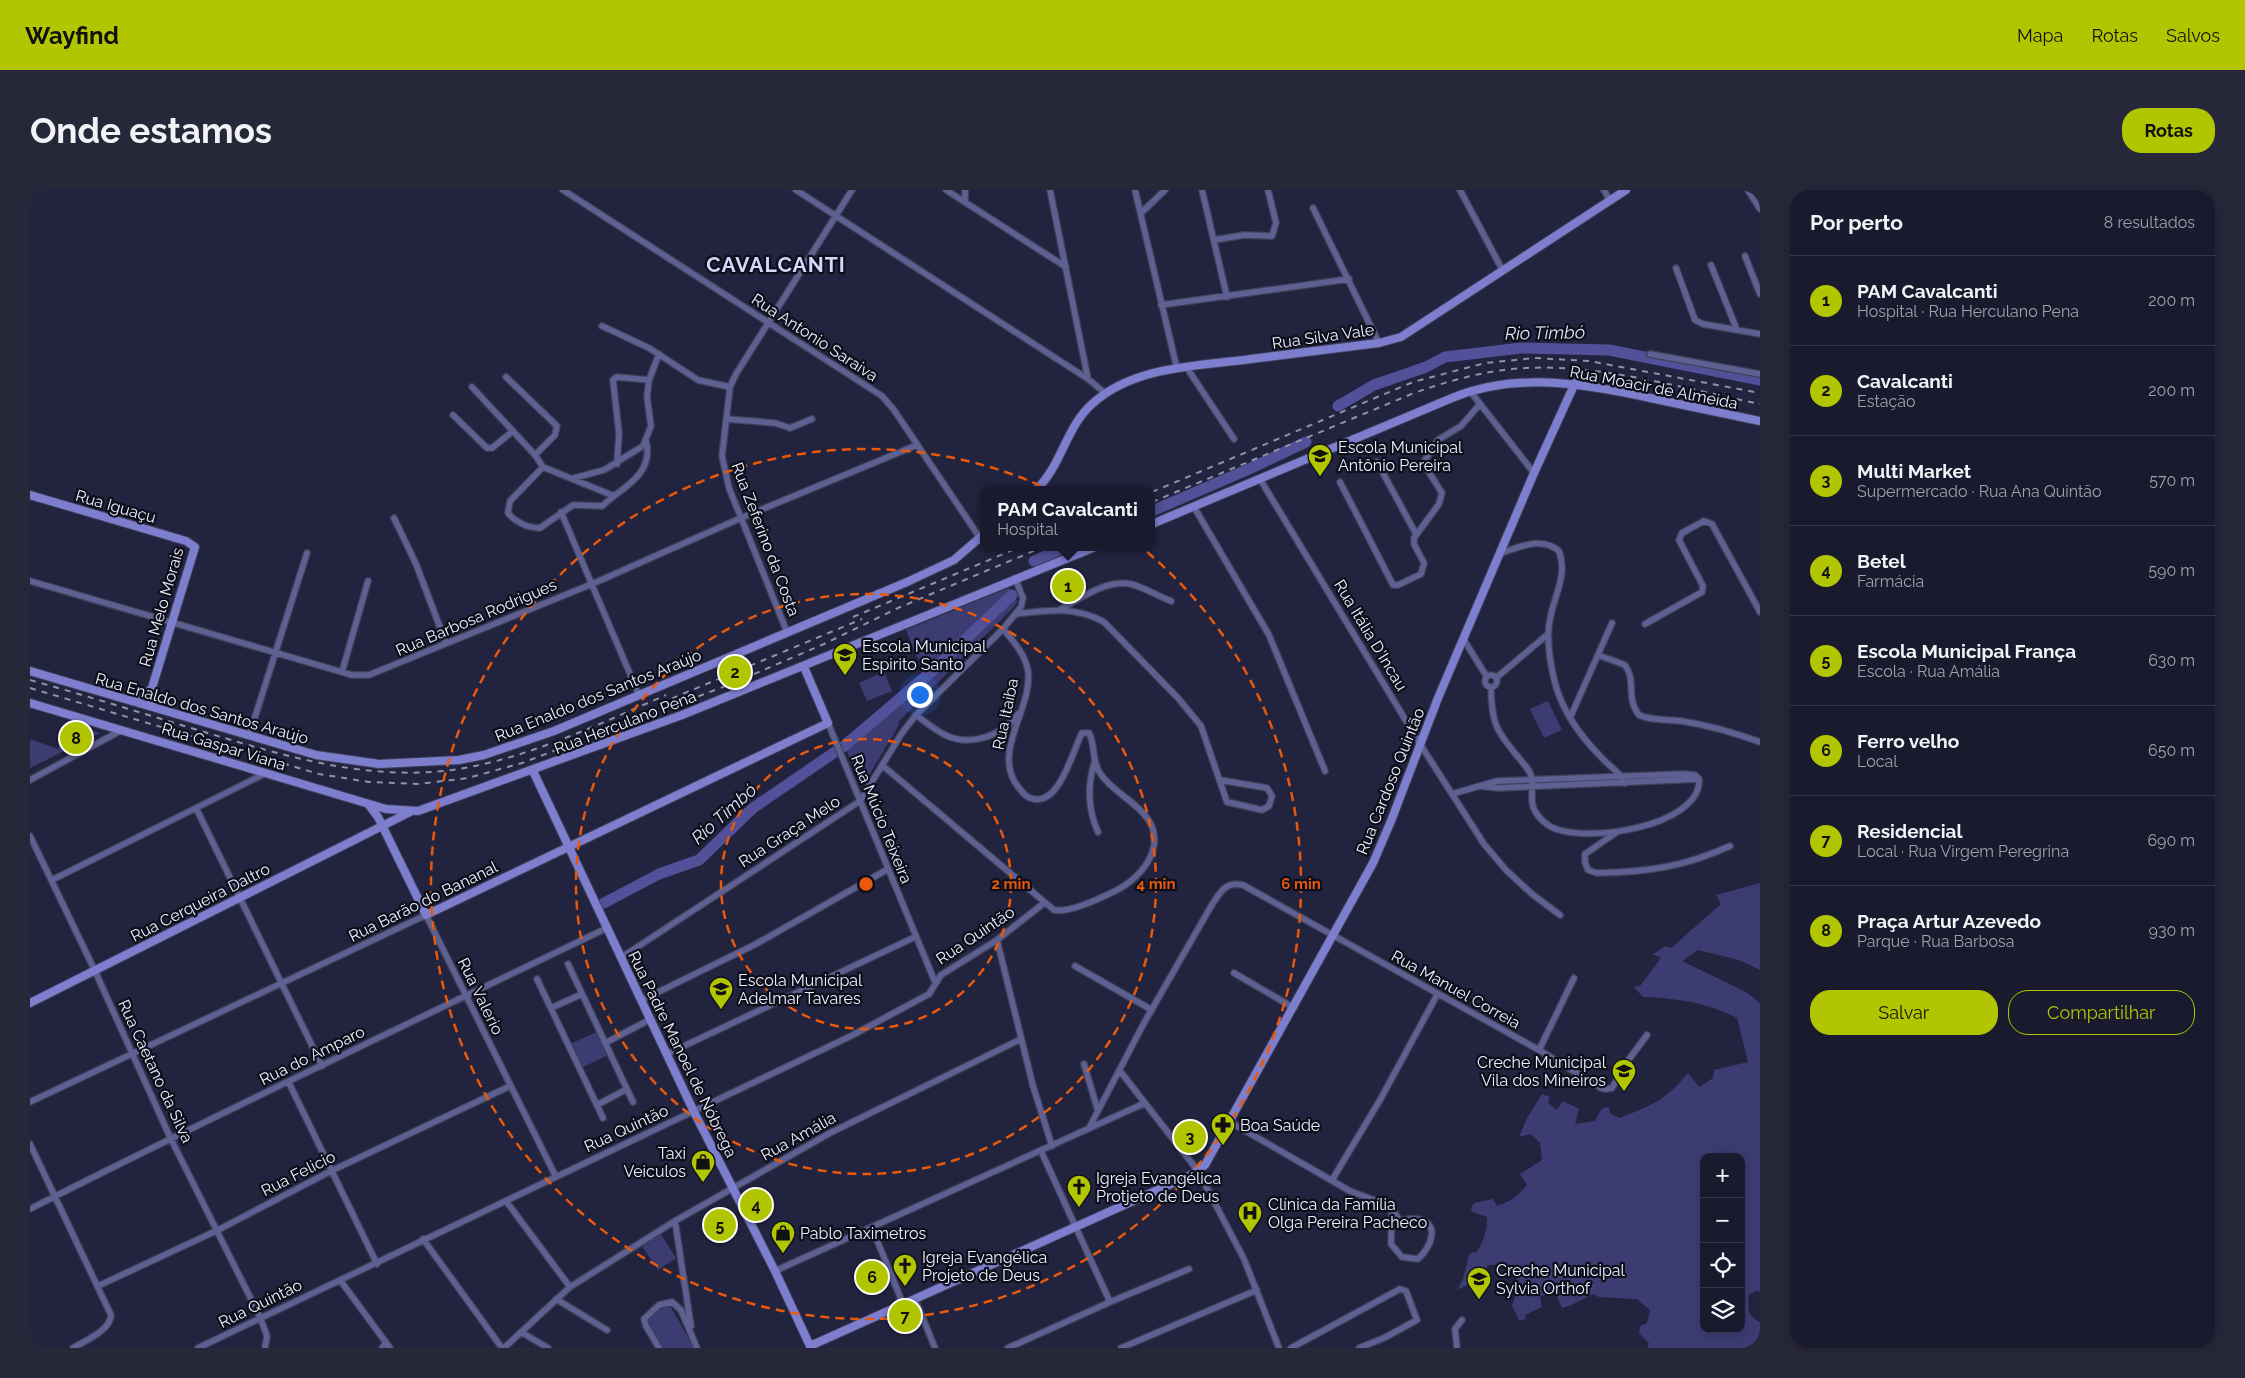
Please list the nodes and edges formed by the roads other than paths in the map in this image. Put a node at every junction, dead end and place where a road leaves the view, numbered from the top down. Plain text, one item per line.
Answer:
1 (563, 190) edge
2 (796, 190) edge
3 (852, 190) edge
4 (946, 190) edge
5 (965, 190) edge
6 (1050, 190) edge
7 (1136, 190) edge
8 (1165, 190) edge
9 (1202, 190) edge
10 (1268, 190) edge
11 (1460, 190) edge
12 (1604, 190) edge
13 (1626, 190) edge
14 (1748, 190) edge
15 (1610, 201) junction
16 (965, 202) junction
17 (1314, 208) dead end
18 (1760, 208) edge
19 (1141, 214) junction
20 (836, 216) junction
21 (1214, 240) junction
22 (1745, 256) dead end
23 (1711, 265) dead end
24 (1066, 267) junction
25 (1676, 268) dead end
26 (1503, 271) junction
27 (1349, 279) junction
28 (1760, 294) edge
29 (1227, 297) junction
30 (1161, 305) junction
31 (768, 324) junction
32 (602, 326) dead end
33 (1737, 330) junction
34 (1760, 334) edge
35 (1379, 343) junction
36 (659, 354) junction
37 (1650, 354) dead end
38 (1187, 368) junction
39 (1177, 369) junction
40 (1760, 374) edge
41 (506, 377) dead end
42 (1088, 379) junction
43 (649, 380) junction
44 (1575, 383) junction
45 (730, 387) junction
46 (472, 388) dead end
47 (1470, 391) junction
48 (1105, 393) junction
49 (1480, 404) junction
50 (453, 416) dead end
51 (726, 419) junction
52 (812, 419) dead end
53 (1760, 421) edge
54 (513, 432) junction
55 (1234, 439) dead end
56 (646, 441) junction
57 (917, 445) junction
58 (535, 455) junction
59 (1377, 462) dead end
60 (617, 464) junction
61 (543, 467) junction
62 (1534, 473) junction
63 (574, 478) junction
64 (1260, 479) junction
65 (1340, 482) dead end
66 (1039, 486) edge
67 (30, 495) edge
68 (614, 496) junction
69 (1194, 507) junction
70 (561, 512) junction
71 (394, 518) dead end
72 (741, 518) junction
73 (1155, 523) edge
74 (980, 533) edge
75 (1416, 534) junction
76 (980, 538) edge
77 (193, 544) joint
78 (1086, 551) edge
79 (1501, 553) junction
80 (307, 554) dead end
81 (1015, 578) junction
82 (30, 580) edge
83 (368, 581) dead end
84 (592, 584) junction
85 (1171, 601) dead end
86 (1061, 609) junction
87 (1760, 612) edge
88 (1016, 614) junction
89 (172, 623) junction
90 (1612, 623) dead end
91 (1645, 624) dead end
92 (1003, 629) junction
93 (787, 632) junction
94 (1548, 634) junction
95 (1464, 640) junction
96 (446, 643) junction
97 (275, 653) junction
98 (1598, 655) junction
99 (804, 667) junction
100 (30, 671) edge
101 (342, 672) junction
102 (1487, 677) junction
103 (1496, 678) junction
104 (1491, 687) junction
105 (152, 688) junction
106 (639, 695) junction
107 (132, 701) junction
108 (30, 703) edge
109 (152, 706) junction
110 (1020, 713) junction
111 (916, 715) junction
112 (1570, 718) junction
113 (828, 723) junction
114 (122, 730) junction
115 (249, 736) junction
116 (1760, 742) edge
117 (1420, 744) junction
118 (1094, 764) junction
119 (882, 765) junction
120 (533, 771) junction
121 (1325, 771) dead end
122 (266, 773) junction
123 (1622, 776) junction
124 (1698, 779) junction
125 (30, 780) edge
126 (1220, 780) junction
127 (1532, 780) junction
128 (1625, 783) junction
129 (1480, 786) junction
130 (1532, 787) junction
131 (1452, 794) junction
132 (860, 801) junction
133 (368, 804) junction
134 (196, 808) junction
135 (411, 812) junction
136 (382, 826) junction
137 (1620, 830) junction
138 (1098, 832) dead end
139 (30, 836) edge
140 (569, 846) junction
141 (1730, 846) dead end
142 (888, 869) junction
143 (52, 880) junction
144 (240, 897) junction
145 (1044, 903) junction
146 (426, 915) junction
147 (1560, 915) dead end
148 (607, 928) junction
149 (1333, 936) junction
150 (915, 937) junction
151 (997, 940) junction
152 (622, 957) junction
153 (568, 964) dead end
154 (1075, 966) dead end
155 (95, 971) junction
156 (1234, 973) dead end
157 (1574, 978) dead end
158 (537, 979) dead end
159 (935, 982) junction
160 (282, 983) junction
161 (582, 994) junction
162 (1437, 995) junction
163 (466, 996) junction
164 (642, 1000) junction
165 (30, 1003) edge
166 (551, 1008) junction
167 (1294, 1008) junction
168 (1152, 1010) junction
169 (651, 1020) junction
170 (1647, 1035) dead end
171 (1021, 1038) junction
172 (605, 1042) junction
173 (1539, 1050) junction
174 (132, 1054) junction
175 (667, 1054) junction
176 (1084, 1064) dead end
177 (322, 1066) junction
178 (1120, 1071) junction
179 (289, 1083) junction
180 (510, 1086) junction
181 (627, 1090) junction
182 (30, 1102) edge
183 (633, 1102) dead end
184 (1145, 1103) junction
185 (597, 1105) junction
186 (1098, 1111) junction
187 (694, 1112) junction
188 (603, 1118) dead end
189 (1230, 1122) junction
190 (1089, 1128) junction
191 (170, 1137) junction
192 (30, 1144) edge
193 (1052, 1146) junction
194 (1041, 1151) junction
195 (330, 1171) junction
196 (1198, 1171) junction
197 (556, 1177) junction
198 (1332, 1180) junction
199 (733, 1189) junction
200 (55, 1196) junction
201 (506, 1201) junction
202 (1392, 1208) junction
203 (30, 1209) edge
204 (675, 1221) junction
205 (1076, 1226) junction
206 (872, 1228) junction
207 (218, 1230) junction
208 (423, 1239) junction
209 (377, 1264) junction
210 (1189, 1269) dead end
211 (775, 1270) junction
212 (340, 1280) junction
213 (98, 1286) junction
214 (570, 1286) junction
215 (1257, 1290) junction
216 (556, 1299) junction
217 (915, 1299) junction
218 (1110, 1302) junction
219 (903, 1304) junction
220 (260, 1317) junction
221 (1462, 1320) dead end
222 (607, 1330) dead end
223 (521, 1332) junction
224 (692, 1333) junction
225 (386, 1342) junction
226 (811, 1347) edge
227 (73, 1348) edge
228 (198, 1348) edge
229 (265, 1348) edge
230 (382, 1348) edge
231 (390, 1348) edge
232 (503, 1348) edge
233 (548, 1348) edge
234 (659, 1348) edge
235 (696, 1348) edge
236 (935, 1348) edge
237 (1008, 1348) edge
238 (1121, 1348) edge
239 (1279, 1348) edge
240 (1291, 1348) edge
241 (1359, 1348) edge
242 (1458, 1348) edge

1 - 31 street, Rua Antonio Saraiva
2 - 20 street
3 - 20 street, Rua Zeferino da Costa
4 - 16 street
5 - 16 street
6 - 24 street
7 - 19 street
8 - 19 street
9 - 21 street
10 - 21 street
11 - 26 street
12 - 15 street
13 - 15 main road, Rua Silva Vale
14 - 18 street
15 - 26 main road, Rua Silva Vale
16 - 24 street
17 - 27 street
19 - 30 street
20 - 31 street, Rua Zeferino da Costa
20 - 42 street
21 - 29 street
22 - 28 street
23 - 33 street
24 - 42 street
25 - 33 street
26 - 35 main road, Rua Silva Vale
27 - 29 street
27 - 35 street
29 - 30 street
30 - 39 street
31 - 45 street, Rua Zeferino da Costa
31 - 57 street, Rua Antonio Saraiva
32 - 36 street
33 - 34 street
35 - 38 main road, Rua Silva Vale
36 - 43 street
36 - 45 street
37 - 40 street
38 - 39 main road, Rua Silva Vale
38 - 55 street
39 - 48 main road, Rua Silva Vale
41 - 58 street
42 - 48 street
43 - 56 street
43 - 60 street
44 - 47 main road, Rua Moacir de Almeida
44 - 53 main road, Rua Moacir de Almeida
44 - 62 main road, Rua Cardoso Quintão
45 - 51 street, Rua Zeferino da Costa
46 - 54 street
47 - 49 street
47 - 64 main road, Rua Moacir de Almeida
48 - 66 main road, Rua Silva Vale
49 - 62 street
49 - 75 street
50 - 54 street
51 - 52 street
51 - 72 street, Rua Zeferino da Costa
54 - 58 street
56 - 60 street
56 - 68 street
57 - 72 street, Rua Barbosa Rodrigues
57 - 74 street, Rua Antonio Saraiva
58 - 61 street
59 - 75 street
60 - 63 street
61 - 63 street
61 - 70 street
62 - 79 main road, Rua Cardoso Quintão
63 - 68 street
64 - 69 main road
64 - 117 street, Rua Itália D'Incau
65 - 75 street
67 - 77 main road, Rua Iguaçu
68 - 70 street
69 - 73 main road
69 - 121 street
70 - 84 street
71 - 96 street
72 - 84 street, Rua Barbosa Rodrigues
72 - 93 street, Rua Zeferino da Costa
76 - 93 main road, Rua Enaldo dos Santos Araújo
77 - 89 main road, Rua Melo Morais
78 - 81 main road, Rua Herculano Pena
79 - 94 street
79 - 95 main road, Rua Cardoso Quintão
80 - 97 street
81 - 88 street
81 - 99 main road, Rua Herculano Pena
82 - 89 street, Rua Barbosa Rodrigues
83 - 101 street
84 - 96 street, Rua Barbosa Rodrigues
84 - 106 street
85 - 86 street
86 - 88 street
86 - 126 street
87 - 91 street
88 - 92 street, Rua Graça Melo
89 - 97 street, Rua Barbosa Rodrigues
89 - 105 main road, Rua Melo Morais
90 - 98 street
92 - 110 street, Rua Itaiba
92 - 111 street, Rua Graça Melo
93 - 106 main road, Rua Enaldo dos Santos Araújo
94 - 103 street
94 - 112 street
95 - 102 street
95 - 117 main road, Rua Cardoso Quintão
96 - 101 street, Rua Barbosa Rodrigues
97 - 101 street, Rua Barbosa Rodrigues
97 - 115 street
98 - 112 street
98 - 116 street
99 - 113 main road, Rua Múcio Teixeira
99 - 120 main road, Rua Herculano Pena
100 - 107 main road, Rua Enaldo dos Santos Araújo
102 - 103 street
102 - 104 street
103 - 104 street
104 - 127 street
105 - 107 main road
105 - 109 main road, Rua Melo Morais
106 - 115 main road, Rua Enaldo dos Santos Araújo
107 - 109 main road, Rua Enaldo dos Santos Araújo
108 - 114 main road, Rua Gaspar Viana
109 - 115 main road, Rua Enaldo dos Santos Araújo
110 - 111 street
110 - 118 street, Rua Itaiba
111 - 119 street, Rua Graça Melo
112 - 123 street
113 - 132 street, Rua Múcio Teixeira
113 - 140 main road, Rua Barão do Bananal
114 - 122 main road, Rua Gaspar Viana
114 - 125 street
117 - 131 street, Rua Itália D'Incau
117 - 149 main road, Rua Cardoso Quintão
118 - 138 street
118 - 145 street
119 - 132 street, Rua Graça Melo
119 - 145 street
120 - 135 main road, Rua Herculano Pena
120 - 140 main road, Rua Padre Manoel de Nóbrega
122 - 133 main road, Rua Gaspar Viana
122 - 134 street
123 - 124 street
123 - 127 street
123 - 128 street
124 - 128 street
124 - 137 street
126 - 126 street
127 - 129 street
127 - 130 street
128 - 130 street
129 - 130 street
129 - 131 street
130 - 137 street
131 - 147 street, Rua Itália D'Incau
132 - 142 street, Rua Múcio Teixeira
132 - 152 street, Rua Graça Melo
133 - 135 main road, Rua Gaspar Viana
133 - 136 main road
134 - 143 street
134 - 144 street
135 - 136 main road, Rua Cerqueira Daltro
136 - 144 main road, Rua Cerqueira Daltro
136 - 146 main road, Rua Valerio
137 - 141 street
139 - 143 street, Rua Caetano da Silva
140 - 146 main road, Rua Barão do Bananal
140 - 148 main road, Rua Padre Manoel de Nóbrega
142 - 150 street, Rua Múcio Teixeira
142 - 164 street
143 - 155 street, Rua Caetano da Silva
144 - 155 main road, Rua Cerqueira Daltro
144 - 160 street
145 - 151 street, Rua Quintão
146 - 160 street, Rua Barão do Bananal
146 - 163 street, Rua Valerio
148 - 152 main road, Rua Padre Manoel de Nóbrega
148 - 163 street, Rua do Amparo
149 - 162 street, Rua Manuel Correia
149 - 167 main road, Rua Cardoso Quintão
149 - 168 street, Rua Manuel Correia
150 - 159 street, Rua Múcio Teixeira
150 - 175 street
151 - 159 street, Rua Quintão
151 - 171 street
152 - 164 main road, Rua Padre Manoel de Nóbrega
153 - 161 street
154 - 168 street
155 - 165 main road, Rua Cerqueira Daltro
155 - 174 street, Rua Caetano da Silva
156 - 167 street
157 - 173 street
158 - 166 street
159 - 187 street, Rua Quintão
160 - 174 street, Rua Barão do Bananal
160 - 177 street
161 - 166 street
161 - 172 street
162 - 173 street, Rua Manuel Correia
162 - 198 street
163 - 177 street, Rua do Amparo
163 - 180 street, Rua Valerio
164 - 169 main road, Rua Padre Manoel de Nóbrega
166 - 185 street
167 - 189 main road, Rua Cardoso Quintão
168 - 178 street
169 - 172 street
169 - 175 main road, Rua Padre Manoel de Nóbrega
170 - 173 street, Rua Manuel Correia
171 - 193 street
171 - 199 street, Rua Amália
172 - 181 street
174 - 182 street, Rua Barão do Bananal
174 - 191 street, Rua Caetano da Silva
175 - 187 main road, Rua Padre Manoel de Nóbrega
176 - 186 street
177 - 179 street, Rua do Amparo
178 - 184 street
178 - 186 street
179 - 191 street, Rua do Amparo
179 - 195 street
180 - 195 street, Rua Felicio
180 - 197 street, Rua Valerio
181 - 183 street
181 - 185 street
184 - 190 street
184 - 196 street
185 - 188 street
186 - 190 street
187 - 197 street, Rua Quintão
187 - 199 main road, Rua Padre Manoel de Nóbrega
189 - 196 main road, Rua Cardoso Quintão
189 - 198 street
190 - 193 street
191 - 200 street, Rua do Amparo
191 - 207 street, Rua Caetano da Silva
192 - 200 street
193 - 194 street
194 - 205 street
194 - 206 street
195 - 207 street, Rua Felicio
195 - 209 street
196 - 205 main road
196 - 215 street
197 - 201 street, Rua Quintão
198 - 202 street
199 - 204 street, Rua Amália
199 - 211 main road, Rua Padre Manoel de Nóbrega
200 - 203 street, Rua do Amparo
200 - 213 street
201 - 208 street, Rua Quintão
201 - 214 street
202 - 202 street
204 - 214 street, Rua Amália
204 - 224 street
205 - 217 main road
205 - 218 street
206 - 211 street
206 - 219 street
207 - 213 street, Rua Felicio
207 - 220 street, Rua Caetano da Silva
208 - 209 street, Rua Quintão
208 - 232 street
209 - 212 street, Rua Quintão
210 - 218 street
211 - 226 main road, Rua Padre Manoel de Nóbrega
212 - 220 street, Rua Quintão
212 - 225 street
213 - 227 street
214 - 216 street, Rua Amália
215 - 238 street
215 - 239 street
216 - 222 street
216 - 223 street, Rua Amália
217 - 219 main road
217 - 236 street
218 - 237 street
219 - 226 main road
220 - 228 street, Rua Quintão
220 - 229 street, Rua Caetano da Silva
221 - 242 street
223 - 232 street, Rua Amália
223 - 233 street
224 - 234 street
224 - 235 street
225 - 230 street
225 - 231 street
240 - 241 street

